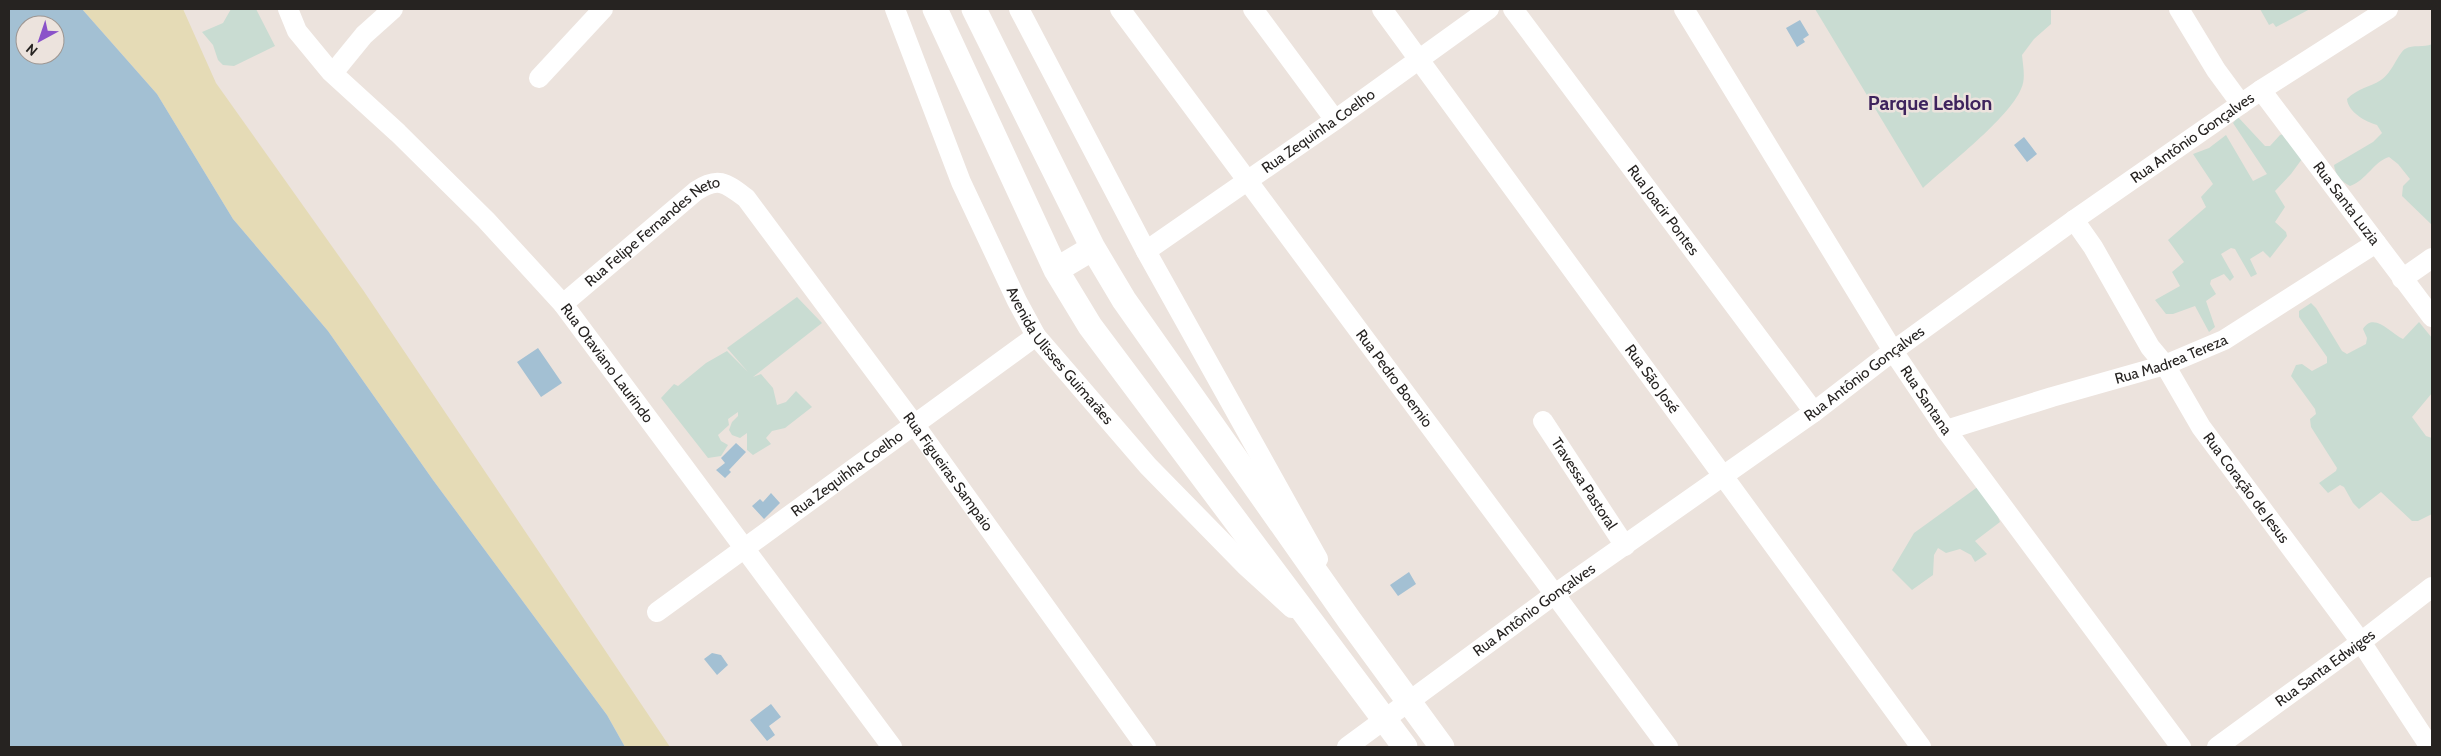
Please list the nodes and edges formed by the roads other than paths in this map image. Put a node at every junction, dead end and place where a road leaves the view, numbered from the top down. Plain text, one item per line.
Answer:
1 (288, 9) edge
2 (393, 9) edge
3 (602, 9) edge
4 (896, 9) edge
5 (935, 9) edge
6 (974, 9) edge
7 (1019, 9) edge
8 (1120, 9) edge
9 (1252, 9) edge
10 (1382, 9) edge
11 (1489, 9) edge
12 (1513, 9) edge
13 (1684, 9) edge
14 (2179, 9) edge
15 (2388, 9) edge
16 (1421, 59) junction
17 (333, 73) junction
18 (540, 78) dead end
19 (2261, 90) junction
20 (2241, 104) junction
21 (1335, 120) junction
22 (1248, 181) junction
23 (746, 198) joint
24 (2074, 220) junction
25 (2376, 243) junction
26 (1093, 248) junction
27 (1146, 251) junction
28 (2432, 258) edge
29 (1056, 270) junction
30 (2402, 279) junction
31 (563, 304) junction
32 (2432, 317) edge
33 (1036, 336) junction
34 (1893, 351) junction
35 (2165, 364) junction
36 (1814, 412) junction
37 (1543, 421) dead end
38 (914, 424) junction
39 (1946, 430) junction
40 (1724, 475) junction
41 (1625, 546) junction
42 (744, 548) junction
43 (2432, 587) edge
44 (1555, 594) junction
45 (657, 612) dead end
46 (1350, 621) junction
47 (1322, 637) junction
48 (2361, 642) junction
49 (1409, 701) junction
50 (1385, 720) junction
51 (892, 747) edge
52 (1146, 747) edge
53 (1347, 747) edge
54 (1405, 747) edge
55 (1442, 747) edge
56 (1668, 747) edge
57 (1921, 747) edge
58 (2181, 747) edge
59 (2217, 747) edge
60 (2430, 747) edge

1 - 17 street, Rua Otaviano Laurindo
2 - 17 street
3 - 18 street
4 - 33 street, Avenida Ulisses Guimarães
5 - 29 main road, Avenida Ulisses Guimarães
6 - 26 main road
7 - 27 street
8 - 22 street, Rua Pedro Boemio
9 - 21 street
10 - 16 street, Rua São José
11 - 16 street, Rua Zequinha Coelho
12 - 36 street, Rua Joacir Pontes
13 - 34 street, Rua Santana
14 - 20 street
15 - 19 street, Rua Antônio Gonçalves
16 - 21 street, Rua Zequinha Coelho
16 - 40 street, Rua São José
17 - 31 street, Rua Otaviano Laurindo
19 - 20 street, Rua Antônio Gonçalves
19 - 25 street, Rua Santa Luzia
20 - 24 street, Rua Antônio Gonçalves
21 - 22 street, Rua Zequinha Coelho
22 - 27 street, Rua Zequinha Coelho
22 - 44 street, Rua Pedro Boemio
23 - 31 street, Rua Felipe Fernandes Neto
23 - 38 street, Rua Figueiras Sampaio
24 - 34 street, Rua Antônio Gonçalves
24 - 35 street, Rua Coração de Jesus
25 - 30 street, Rua Santa Luzia
25 - 35 street, Rua Madrea Tereza
26 - 29 main road
26 - 46 main road
27 - 46 street
28 - 30 street
29 - 47 main road, Avenida Ulisses Guimarães
30 - 32 street, Rua Santa Luzia
31 - 42 street, Rua Otaviano Laurindo
33 - 38 street, Rua Zequihha Coelho
33 - 47 street, Avenida Ulisses Guimarães
34 - 36 street, Rua Antônio Gonçalves
34 - 39 street, Rua Santana
35 - 39 street, Rua Madrea Tereza
35 - 48 street, Rua Coração de Jesus
36 - 40 street, Rua Antônio Gonçalves
37 - 41 street, Travessa Pastoral
38 - 42 street, Rua Zequihha Coelho
38 - 52 street, Rua Figueiras Sampaio
39 - 58 street, Rua Santana
40 - 41 street, Rua Antônio Gonçalves
40 - 57 street, Rua São José
41 - 44 street, Rua Antônio Gonçalves
42 - 45 street, Rua Zequihha Coelho
42 - 51 street, Rua Otaviano Laurindo
43 - 48 street, Rua Santa Edwiges
44 - 49 street, Rua Antônio Gonçalves
44 - 56 street, Rua Pedro Boemio
46 - 49 main road
47 - 50 main road, Avenida Ulisses Guimarães
48 - 59 street, Rua Santa Edwiges
48 - 60 street, Rua Coração de Jesus
49 - 50 street, Rua Antônio Gonçalves
49 - 55 main road
50 - 53 street, Rua Antônio Gonçalves
50 - 54 main road, Avenida Ulisses Guimarães

